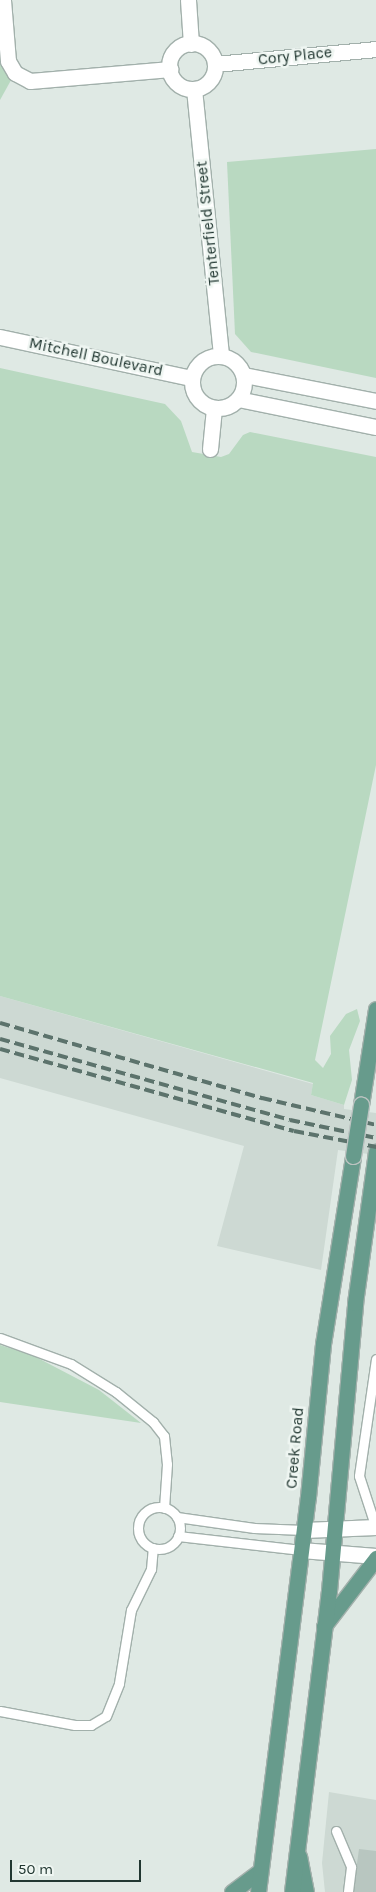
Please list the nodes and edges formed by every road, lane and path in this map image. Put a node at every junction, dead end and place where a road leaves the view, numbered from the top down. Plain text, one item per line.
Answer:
1 (3, 0) edge
2 (188, 0) edge
3 (191, 44) junction
4 (376, 49) edge
5 (215, 64) junction
6 (170, 69) junction
7 (194, 89) junction
8 (0, 337) edge
9 (221, 356) junction
10 (244, 375) junction
11 (192, 378) junction
12 (238, 399) junction
13 (376, 401) edge
14 (214, 408) junction
15 (376, 427) edge
16 (210, 450) dead end
17 (376, 1010) edge
18 (375, 1155) edge
19 (0, 1338) edge
20 (376, 1359) edge
21 (164, 1508) junction
22 (177, 1516) junction
23 (376, 1527) edge
24 (304, 1530) junction
25 (333, 1530) junction
26 (178, 1536) junction
27 (153, 1548) junction
28 (301, 1550) junction
29 (332, 1553) junction
30 (376, 1557) edge
31 (323, 1627) junction
32 (0, 1711) edge
33 (336, 1831) dead end
34 (296, 1845) junction
35 (260, 1871) junction
36 (232, 1892) edge
37 (258, 1892) edge
38 (292, 1892) edge
39 (306, 1892) edge
40 (348, 1892) edge

1 - 6 street
2 - 3 street
3 - 5 street
3 - 6 street
4 - 5 street, Cory Place
5 - 7 street
6 - 7 street
7 - 9 street, Tenterfield Street
8 - 11 street, Mitchell Boulevard
9 - 10 street
9 - 11 street
10 - 12 street
10 - 13 street
11 - 14 street
12 - 14 street
12 - 15 street
14 - 16 street
17 - 24 main road, Creek Road, bridge
18 - 25 main road
19 - 21 lane
20 - 23 lane
21 - 22 lane
21 - 27 lane
22 - 24 lane
22 - 26 lane
23 - 25 street
24 - 25 street
24 - 28 main road, Creek Road
25 - 29 main road
26 - 27 lane
26 - 28 lane
27 - 32 lane
28 - 29 street
28 - 35 main road, Creek Road
29 - 30 street
29 - 31 main road
30 - 31 main road
31 - 34 main road
33 - 40 lane
34 - 38 main road
34 - 39 main road
35 - 36 main road
35 - 37 main road, Creek Road

